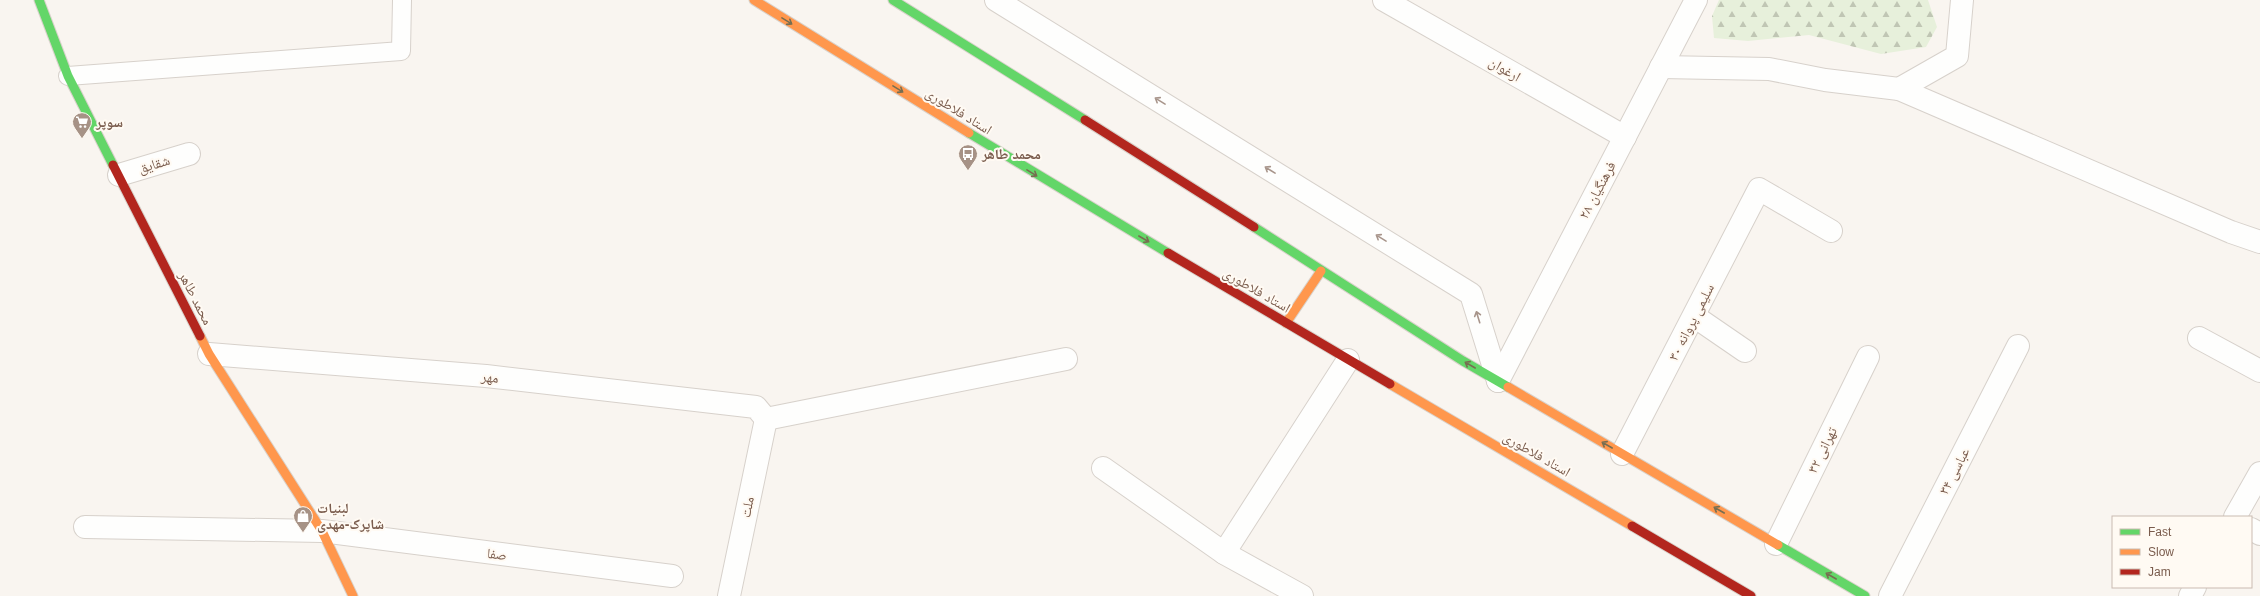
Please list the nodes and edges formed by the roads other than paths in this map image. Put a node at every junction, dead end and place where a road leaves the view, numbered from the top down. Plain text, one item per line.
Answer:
1 (39, 0) edge
2 (402, 0) edge
3 (754, 0) edge
4 (893, 0) edge
5 (996, 0) edge
6 (1384, 0) edge
7 (1696, 0) edge
8 (1962, 0) edge
9 (1661, 67) junction
10 (68, 76) junction
11 (1899, 89) junction
12 (1625, 137) junction
13 (190, 154) dead end
14 (119, 175) junction
15 (1831, 231) dead end
16 (2260, 242) edge
17 (1321, 271) junction
18 (1694, 316) junction
19 (1286, 323) junction
20 (2199, 338) dead end
21 (2018, 346) dead end
22 (1745, 351) dead end
23 (209, 354) junction
24 (1868, 357) dead end
25 (1066, 359) dead end
26 (1348, 360) junction
27 (2260, 370) edge
28 (1498, 381) junction
29 (766, 419) junction
30 (1622, 454) junction
31 (1103, 468) dead end
32 (2260, 473) edge
33 (2236, 516) edge
34 (85, 527) dead end
35 (322, 531) junction
36 (1776, 544) junction
37 (1224, 553) junction
38 (672, 576) dead end
39 (353, 596) edge
40 (729, 596) edge
41 (1302, 596) edge
42 (1751, 596) edge
43 (1865, 596) edge
44 (1890, 596) edge

1 - 10 main road, محمد طاهر
2 - 10 lane
3 -> 19 main road, استاد فلاطوری
4 - 17 main road
28 -> 5 street
6 - 12 street, ارغوان
7 - 9 street, فرهنگیان ۲۸
8 - 11 street
9 - 11 street
9 - 12 street, فرهنگیان ۲۸
10 - 14 main road, محمد طاهر
11 - 16 street
12 - 28 street, فرهنگیان ۲۸
13 - 14 street, شقایق
14 - 23 main road, محمد طاهر
15 - 18 street, سلیمی پروانه ۳۰
17 - 19 main road
28 -> 17 main road
18 - 22 street
18 - 30 street, سلیمی پروانه ۳۰
19 - 26 main road, استاد فلاطوری
20 - 27 street
21 - 44 street, عباسی ۳۴
23 - 29 street, مهر
23 - 35 main road, محمد طاهر
24 - 36 street, تهرانی ۳۲
25 - 29 street
26 - 37 street
26 - 42 main road, استاد فلاطوری
30 -> 28 main road
29 - 40 street, ملت
36 -> 30 main road
31 - 37 street
32 - 33 street
34 - 35 street, صفا
35 - 38 street, صفا
35 - 39 main road, محمد طاهر
43 -> 36 main road
37 - 41 street

